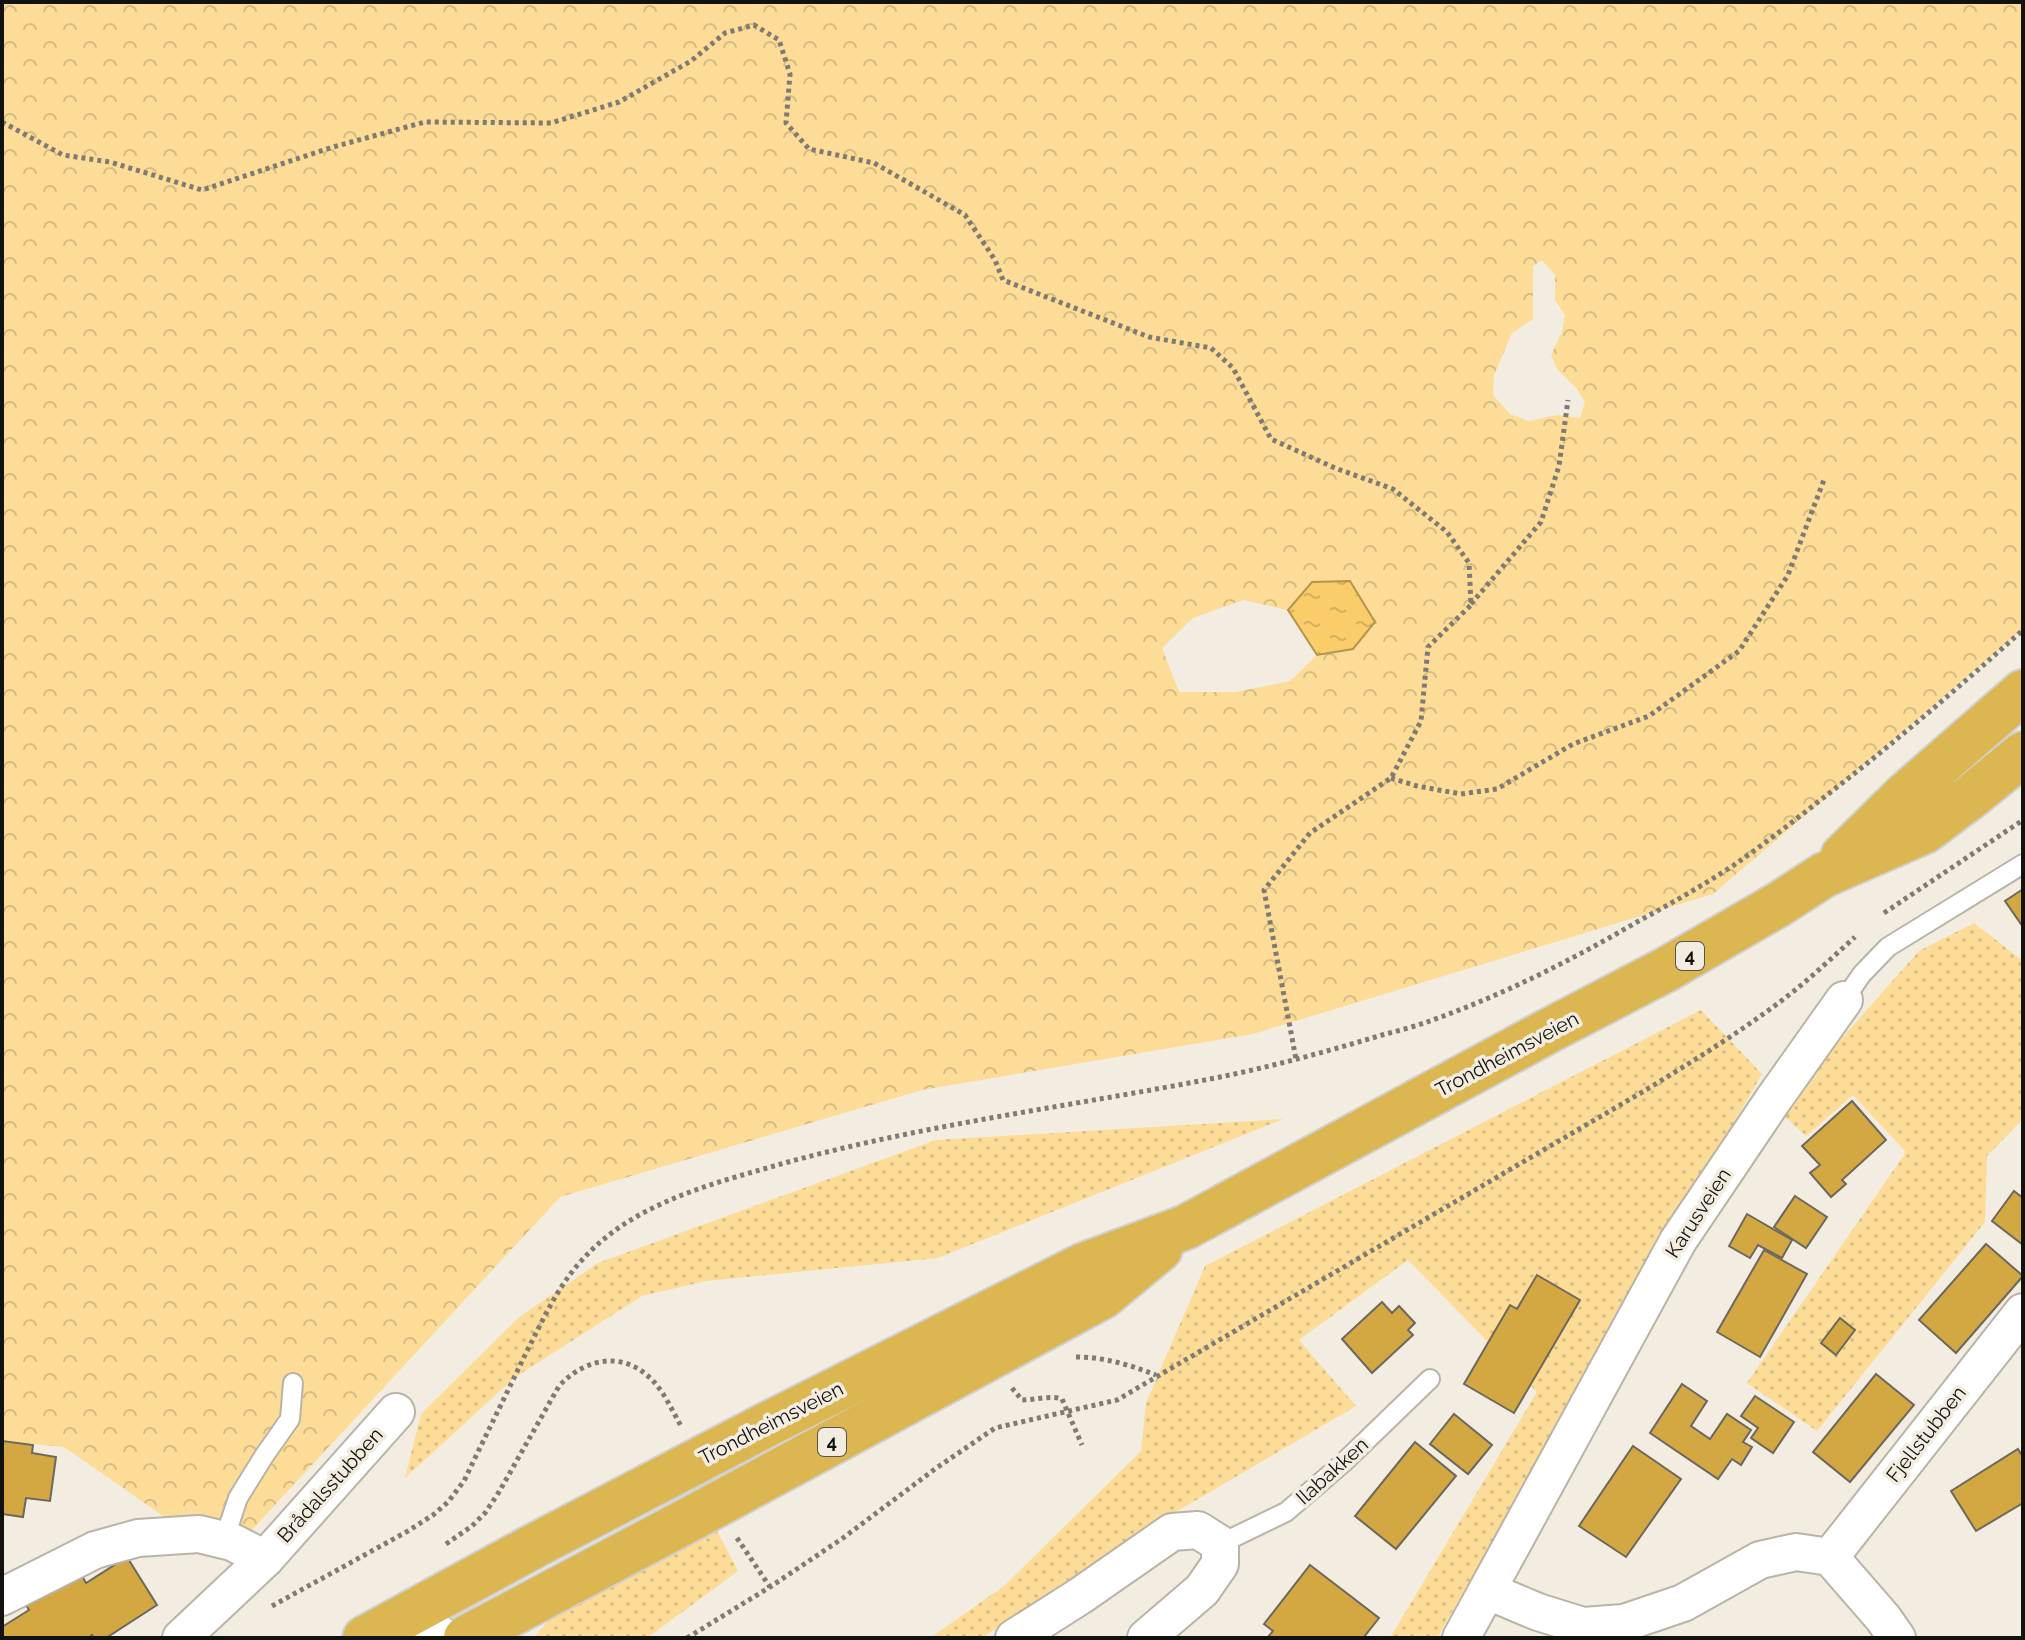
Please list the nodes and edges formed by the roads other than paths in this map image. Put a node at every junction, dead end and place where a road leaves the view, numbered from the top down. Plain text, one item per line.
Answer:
1 (2023, 692) edge
2 (2023, 754) edge
3 (2023, 864) edge
4 (1824, 875) junction
5 (1844, 1000) joint
6 (1186, 1227) junction
7 (2023, 1312) edge
8 (1430, 1379) dead end
9 (293, 1383) dead end
10 (396, 1412) dead end
11 (224, 1540) junction
12 (1220, 1544) junction
13 (1830, 1557) junction
14 (265, 1559) junction
15 (1488, 1591) junction
16 (2, 1597) edge
17 (421, 1630) edge
18 (181, 1638) edge
19 (365, 1638) edge
20 (466, 1638) edge
21 (1014, 1638) edge
22 (1146, 1638) edge
23 (1461, 1638) edge
24 (1897, 1638) edge

1 - 4 highway, Trondheimsveien / 4
2 - 4 highway, Trondheimsveien / 4
3 - 5 lane, Karusveien
4 - 6 highway, Trondheimsveien / 4
5 - 15 street, Karusveien
6 - 17 highway, Trondheimsveien / 4
6 - 20 highway, Trondheimsveien / 4
7 - 13 street, Fjellstubben
8 - 12 lane, Ilabakken
9 - 11 lane
10 - 14 street, Brådalsstubben
11 - 14 street, Brådalsstubben
11 - 16 street, Brådalsstubben
12 - 21 street
12 - 22 street
13 - 15 street
13 - 24 street
14 - 18 street, Brådalsstubben
15 - 23 street, Karusveien
17 - 19 highway, Trondheimsveien / 4

